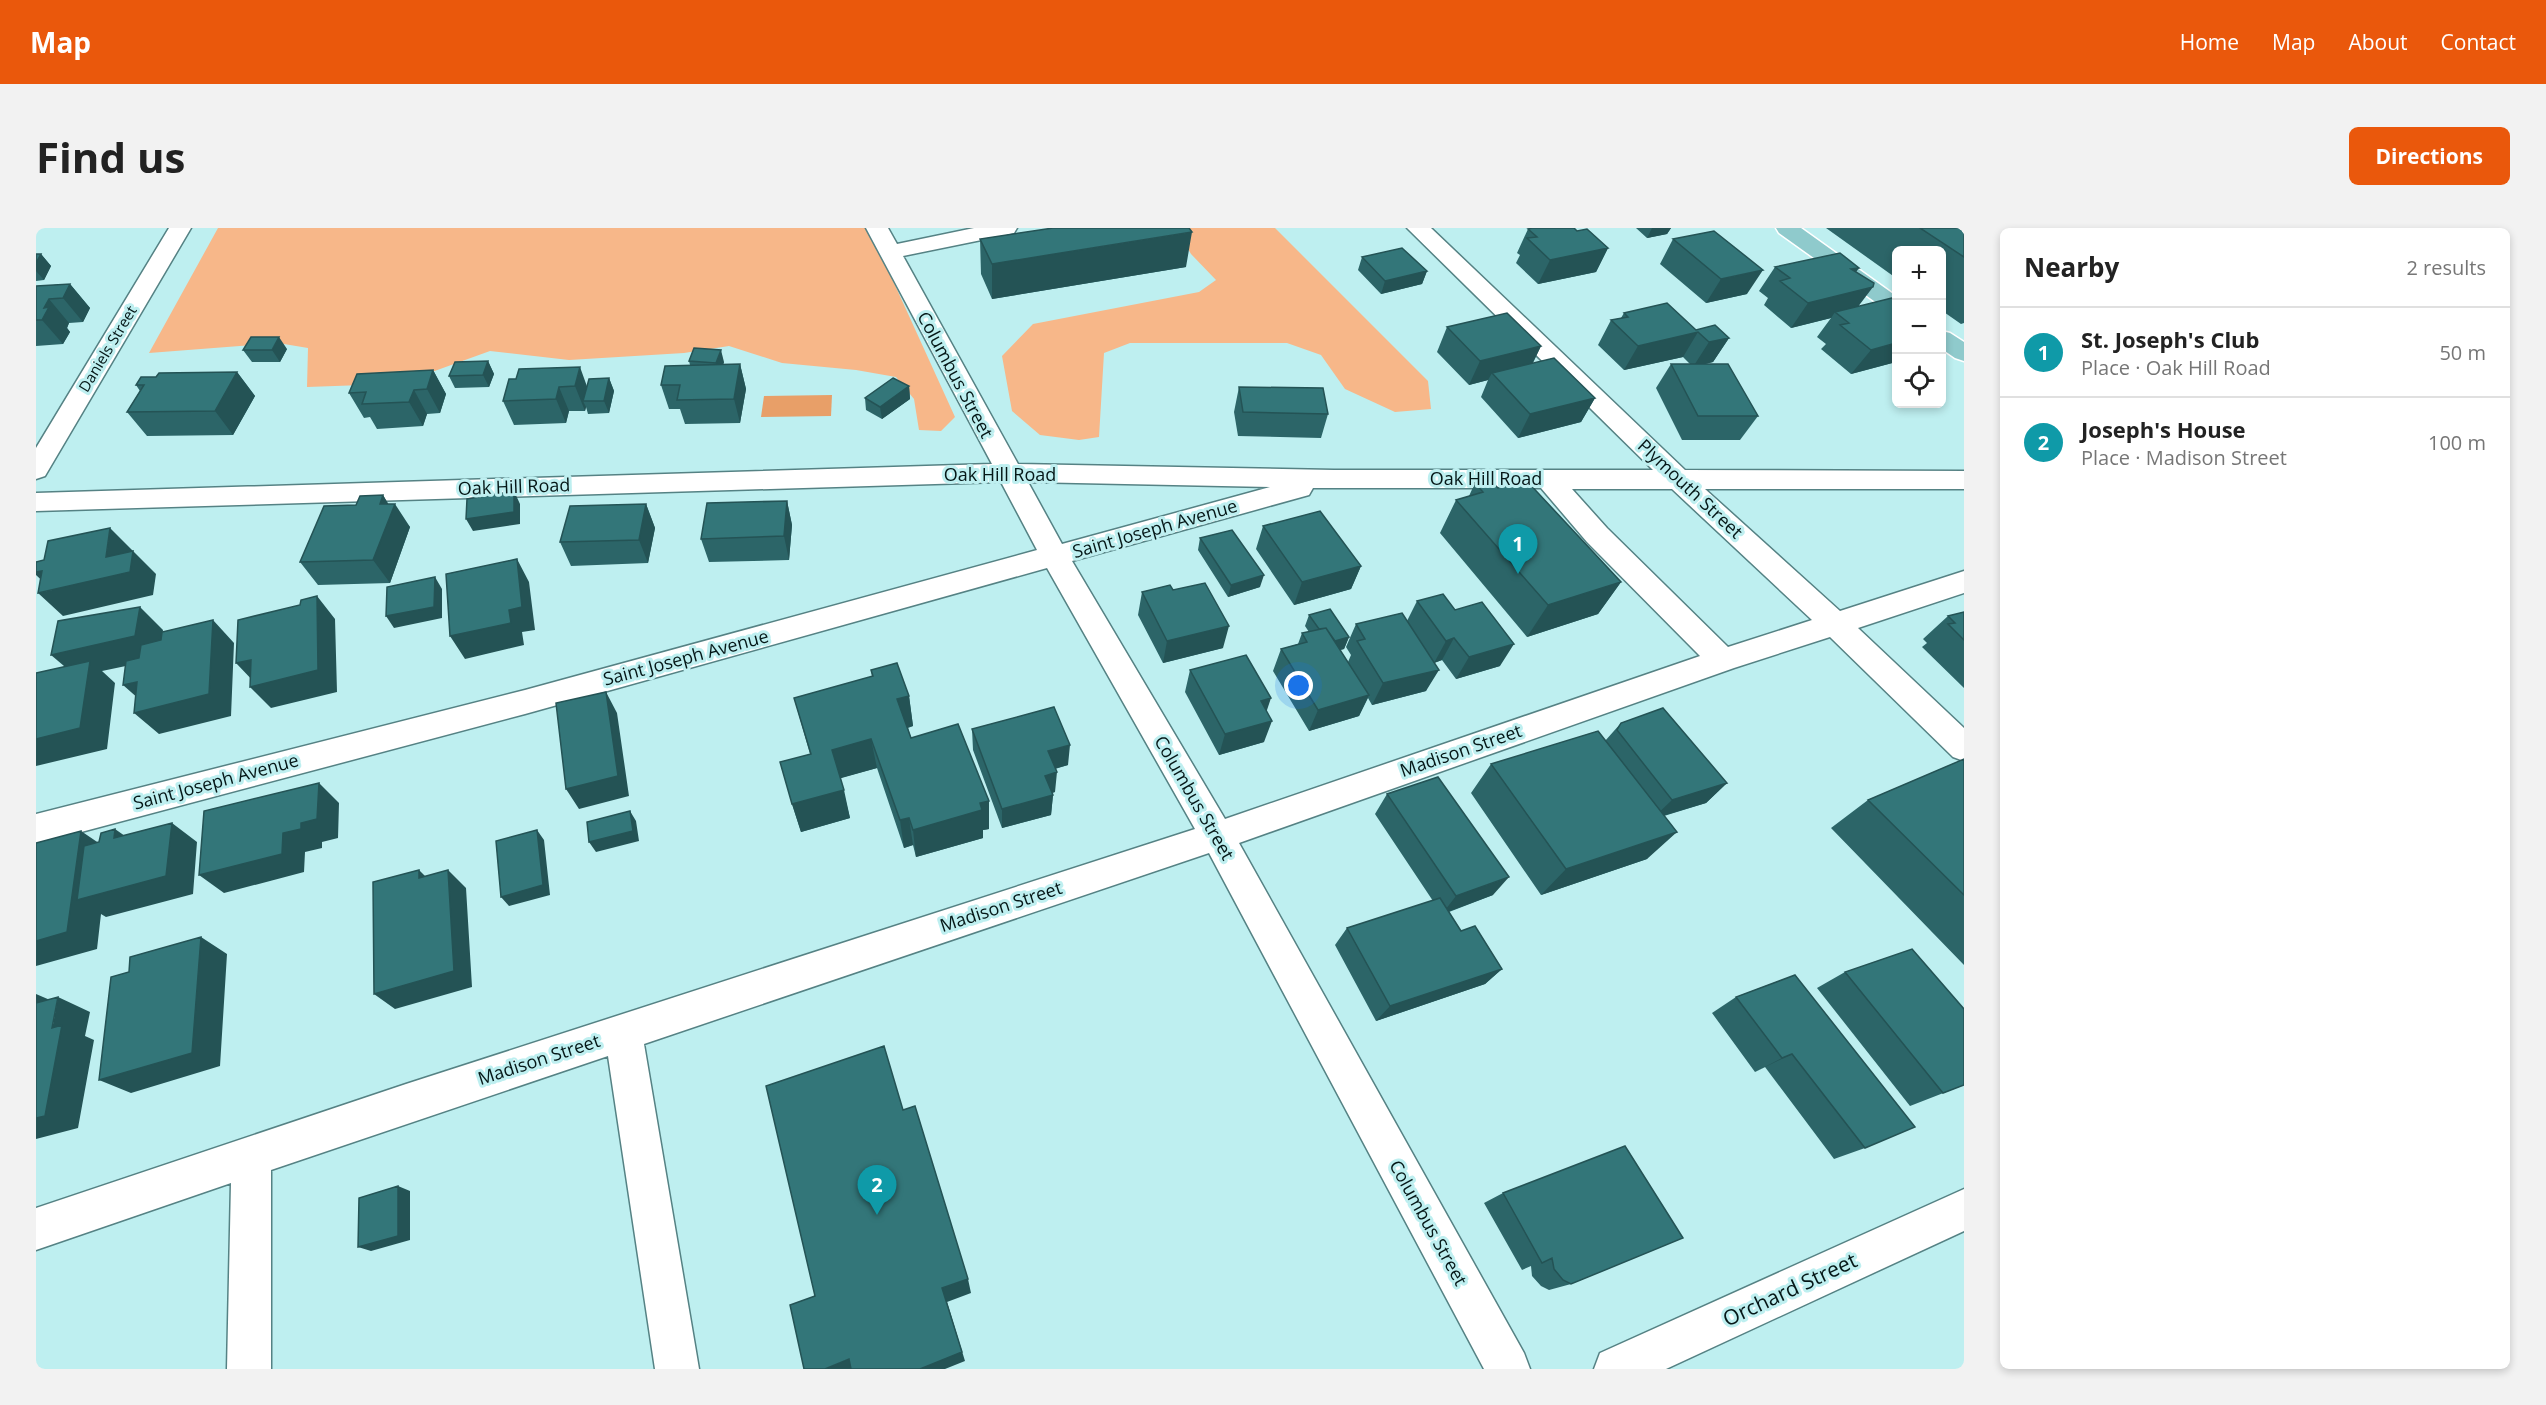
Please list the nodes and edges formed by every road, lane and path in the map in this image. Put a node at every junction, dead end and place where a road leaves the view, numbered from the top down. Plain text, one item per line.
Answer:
1 (180, 228) edge
2 (1006, 228) edge
3 (1418, 228) edge
4 (1787, 228) edge
5 (883, 240) edge
6 (1892, 303) edge
7 (1946, 341) edge
8 (1964, 353) edge
9 (36, 470) edge
10 (1008, 473) junction
11 (1334, 479) junction
12 (1548, 479) junction
13 (1678, 479) junction
14 (1964, 480) edge
15 (36, 502) edge
16 (1055, 557) junction
17 (1964, 582) edge
18 (1834, 623) junction
19 (1723, 660) junction
20 (1964, 748) edge
21 (36, 829) edge
22 (1216, 836) junction
23 (623, 1032) junction
24 (250, 1158) junction
25 (1964, 1210) edge
26 (36, 1229) edge
27 (249, 1369) edge
28 (677, 1369) edge
29 (1508, 1369) edge
30 (1616, 1369) edge

1 - 9 street, Daniels Street
2 - 5 street
3 - 13 street, Plymouth Street
4 - 6 main road
5 - 10 street, Columbus Street
7 - 8 main road
10 - 11 street, Oak Hill Road
10 - 15 street, Oak Hill Road
10 - 16 street, Columbus Street
11 - 12 street, Oak Hill Road
11 - 16 street, Saint Joseph Avenue
12 - 13 street, Oak Hill Road
12 - 19 street
13 - 14 street, Oak Hill Road
13 - 18 street, Plymouth Street
16 - 21 street, Saint Joseph Avenue
16 - 22 street, Columbus Street
17 - 18 street, Madison Street
18 - 19 street, Madison Street
18 - 20 street, Plymouth Street
19 - 22 street, Madison Street
22 - 23 street, Madison Street
22 - 29 street, Columbus Street
23 - 24 street, Madison Street
23 - 28 street
24 - 26 street, Madison Street
24 - 27 street
25 - 30 street, Orchard Street

